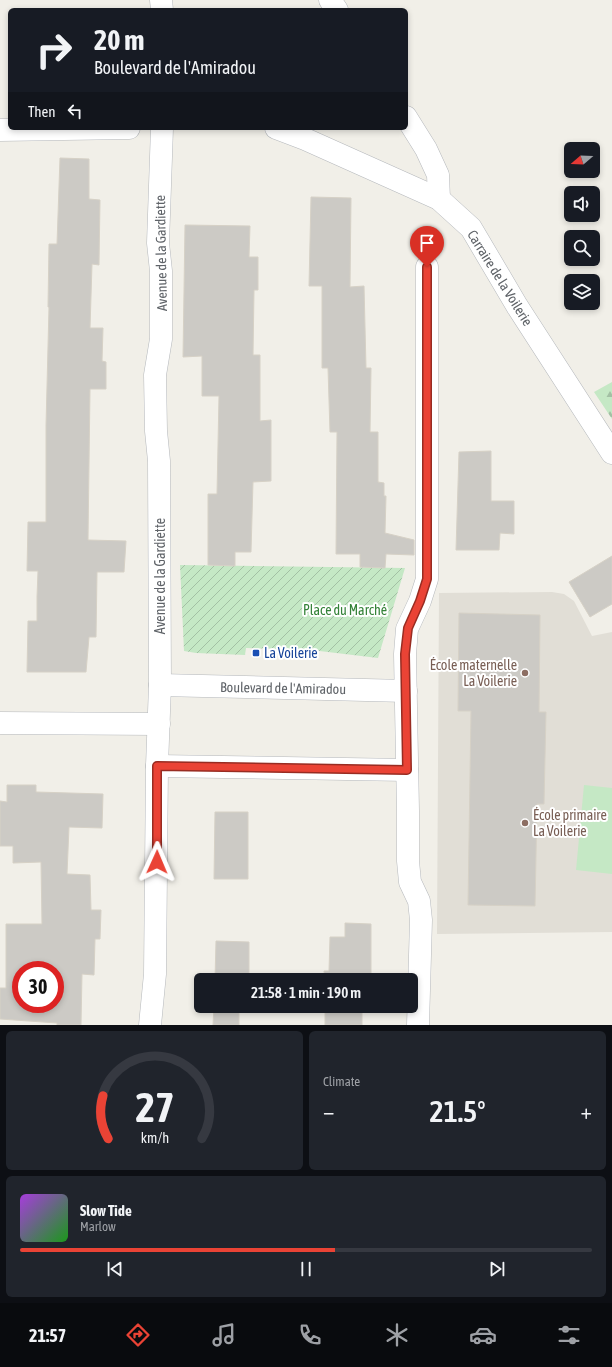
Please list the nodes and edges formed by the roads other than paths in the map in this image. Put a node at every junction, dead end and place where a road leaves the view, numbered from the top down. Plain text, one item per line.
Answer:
1 (408, 121) edge
2 (162, 130) edge
3 (281, 130) edge
4 (440, 199) junction
5 (427, 267) dead end
6 (612, 453) edge
7 (160, 685) junction
8 (406, 691) junction
9 (0, 723) edge
10 (159, 724) junction
11 (157, 766) junction
12 (407, 770) junction
13 (150, 1025) edge
14 (418, 1025) edge

1 - 4 street
2 - 7 street, Avenue de la Gardiette
3 - 4 street, Carraire de la Voilerie
4 - 6 street, Carraire de la Voilerie
5 - 8 street
7 - 8 street, Boulevard de l'Amiradou
7 - 10 street, Avenue de la Gardiette
8 - 12 street
9 - 10 street
10 - 11 street, Avenue de la Gardiette
11 - 12 street
11 - 13 street, Avenue de la Gardiette
12 - 14 street

